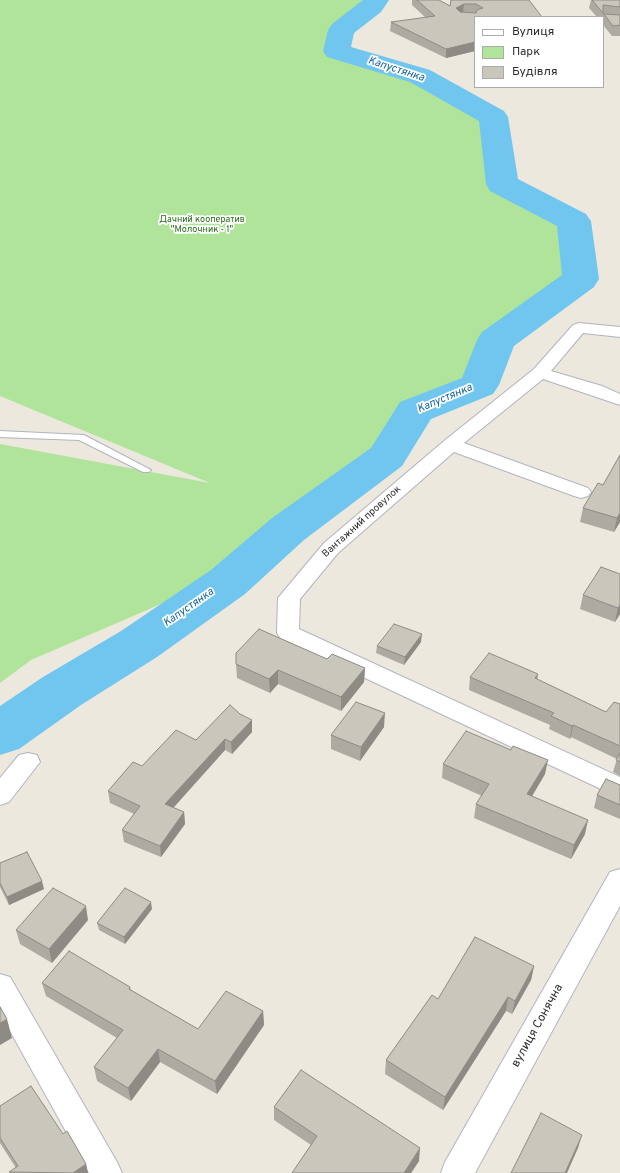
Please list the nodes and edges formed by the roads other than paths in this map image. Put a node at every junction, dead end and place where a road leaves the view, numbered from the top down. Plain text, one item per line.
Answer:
1 (620, 332) edge
2 (540, 373) junction
3 (620, 400) edge
4 (0, 434) edge
5 (451, 445) junction
6 (146, 470) dead end
7 (581, 492) dead end
8 (28, 762) dead end
9 (620, 788) edge
10 (0, 796) edge
11 (620, 880) edge
12 (0, 986) edge
13 (106, 1173) edge
14 (457, 1173) edge

1 - 2 street, Вантажний провулок
2 - 3 street
2 - 5 street, Вантажний провулок
4 - 6 lane
5 - 7 street
5 - 9 street, Вантажний провулок
8 - 10 street
11 - 14 street, вулиця Сонячна
12 - 13 street

